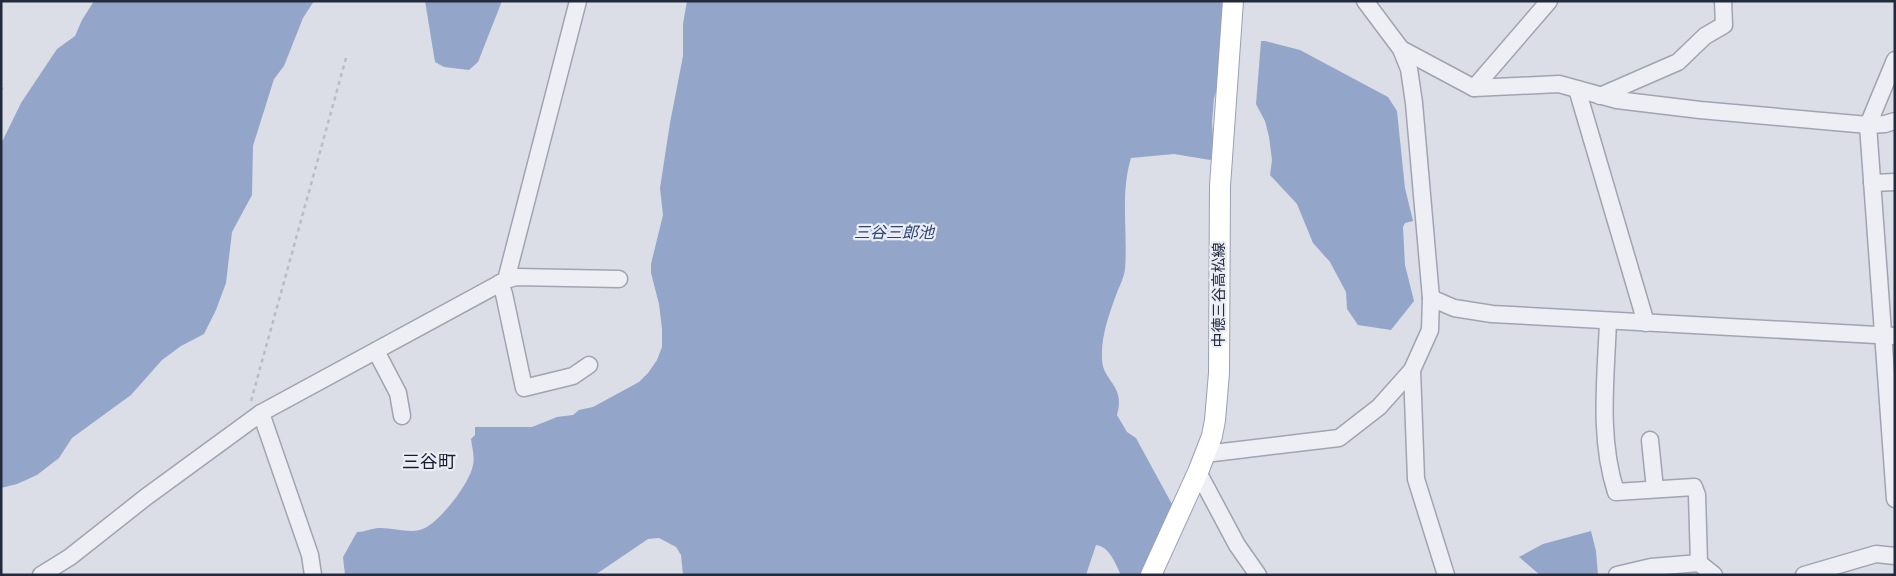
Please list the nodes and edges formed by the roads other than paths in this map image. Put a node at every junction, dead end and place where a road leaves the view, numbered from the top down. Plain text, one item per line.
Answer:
1 (578, 1) edge
2 (1233, 1) edge
3 (1365, 1) edge
4 (1549, 1) edge
5 (1723, 1) edge
6 (1401, 49) junction
7 (1895, 60) edge
8 (1474, 88) junction
9 (1577, 90) junction
10 (1600, 96) junction
11 (1895, 121) edge
12 (1868, 125) junction
13 (1895, 182) edge
14 (1872, 183) junction
15 (619, 279) dead end
16 (503, 282) junction
17 (1431, 298) junction
18 (1608, 321) junction
19 (1646, 323) junction
20 (1889, 336) edge
21 (376, 351) junction
22 (588, 365) dead end
23 (1412, 370) junction
24 (255, 416) junction
25 (402, 416) dead end
26 (1650, 440) dead end
27 (1202, 463) junction
28 (1655, 489) junction
29 (1895, 498) edge
30 (1895, 556) edge
31 (1699, 563) junction
32 (46, 574) edge
33 (313, 575) edge
34 (1151, 575) edge
35 (1258, 575) edge
36 (1446, 575) edge
37 (1617, 575) edge
38 (1714, 575) edge
39 (1804, 575) edge

1 - 16 street
2 - 27 main road, 中徳三谷高松線
3 - 6 street
4 - 8 street
5 - 10 street
6 - 8 street
6 - 17 street
7 - 12 street
8 - 9 street
9 - 10 street
9 - 19 street
10 - 12 street
11 - 12 street
12 - 14 street
13 - 14 street
14 - 20 street
15 - 16 street
16 - 21 street
16 - 22 street
17 - 18 street
17 - 23 street
18 - 19 street
18 - 28 street
19 - 20 street
20 - 29 street
21 - 24 street
21 - 25 street
23 - 27 street
23 - 36 street
24 - 32 street
24 - 33 street
26 - 28 street
27 - 34 main road, 中徳三谷高松線
27 - 35 street
28 - 31 street
30 - 39 street
31 - 37 street
31 - 38 street

